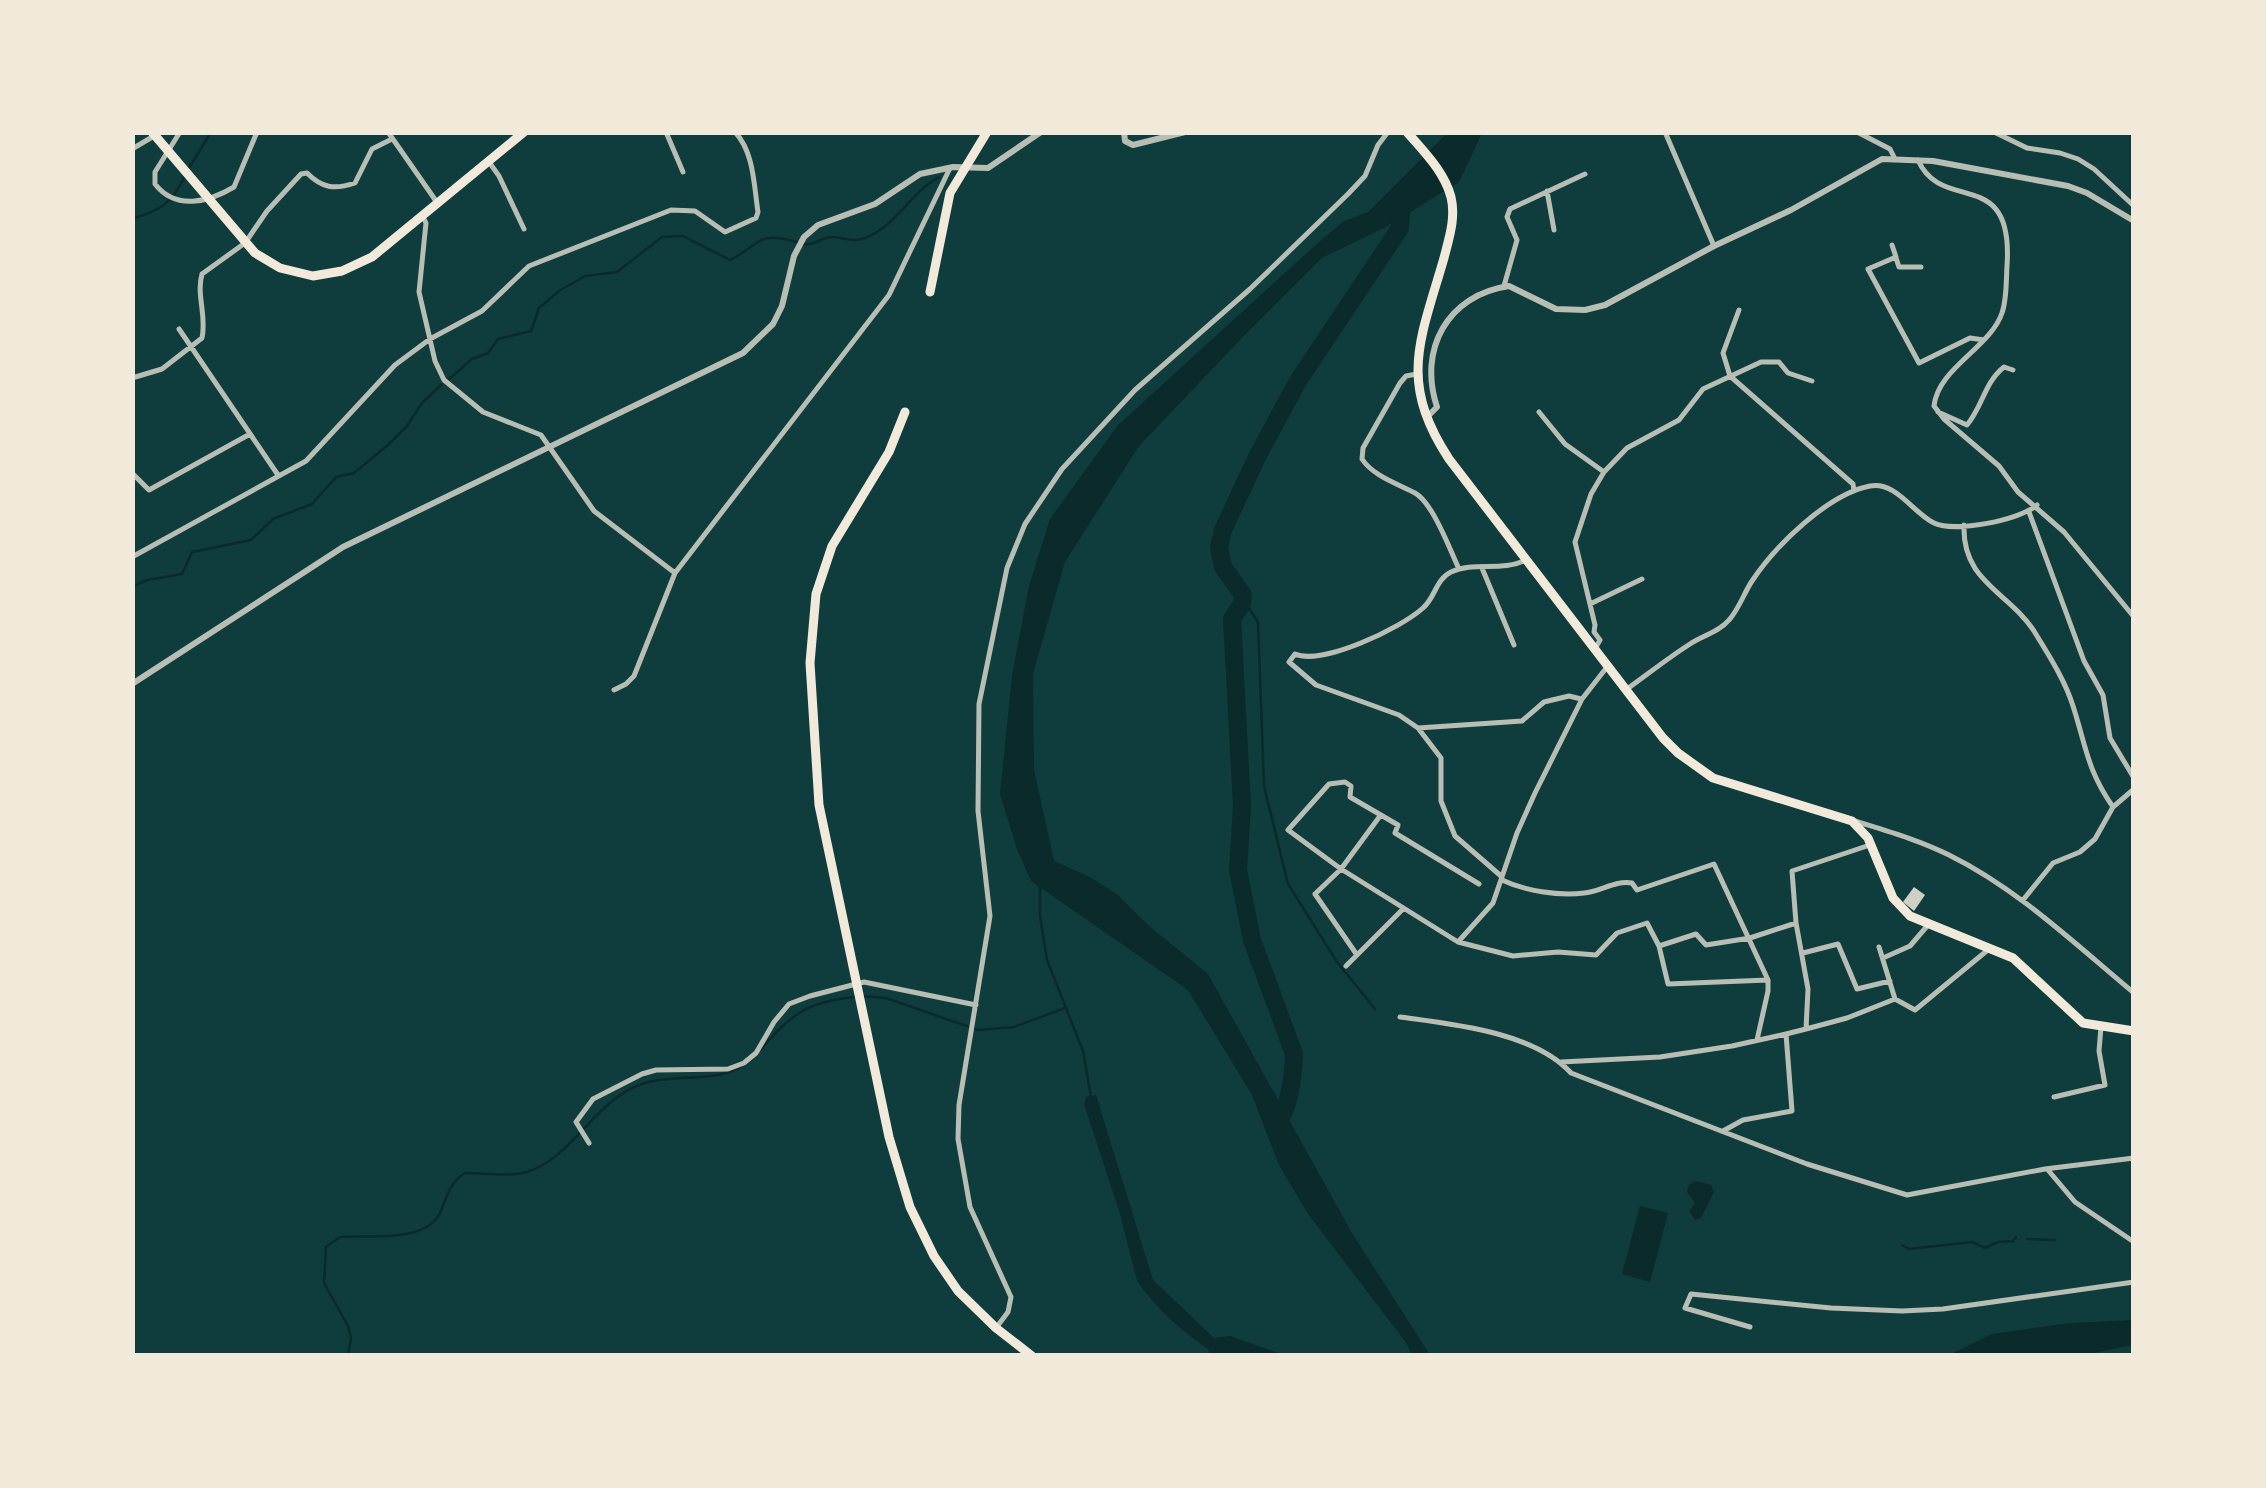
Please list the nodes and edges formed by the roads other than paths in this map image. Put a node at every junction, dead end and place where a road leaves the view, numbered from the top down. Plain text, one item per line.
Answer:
1 (180, 132) edge
2 (257, 132) edge
3 (524, 132) edge
4 (666, 132) edge
5 (734, 132) edge
6 (987, 132) edge
7 (1041, 132) edge
8 (1124, 132) edge
9 (1185, 132) edge
10 (1388, 132) edge
11 (1408, 132) edge
12 (1665, 132) edge
13 (1857, 132) edge
14 (1994, 132) edge
15 (153, 134) edge
16 (390, 136) edge
17 (132, 149) edge
18 (1894, 158) junction
19 (1917, 158) junction
20 (488, 162) junction
21 (951, 167) junction
22 (963, 167) junction
23 (683, 172) dead end
24 (1586, 174) dead end
25 (1546, 191) junction
26 (438, 204) junction
27 (2134, 206) edge
28 (422, 217) junction
29 (2134, 221) edge
30 (524, 229) dead end
31 (1554, 230) dead end
32 (246, 243) junction
33 (1892, 245) dead end
34 (1714, 246) junction
35 (1896, 258) junction
36 (1921, 267) dead end
37 (1504, 286) junction
38 (930, 292) dead end
39 (1739, 310) dead end
40 (179, 329) dead end
41 (430, 339) junction
42 (1984, 340) junction
43 (190, 346) junction
44 (2013, 370) dead end
45 (1417, 374) junction
46 (1730, 376) junction
47 (132, 378) edge
48 (1812, 381) dead end
49 (905, 412) dead end
50 (1539, 412) dead end
51 (1937, 412) junction
52 (1425, 418) junction
53 (250, 434) junction
54 (551, 446) junction
55 (1604, 472) junction
56 (132, 474) edge
57 (278, 476) junction
58 (1854, 491) junction
59 (2037, 505) junction
60 (2028, 512) junction
61 (1964, 525) junction
62 (132, 557) edge
63 (1526, 560) junction
64 (1482, 568) junction
65 (1459, 569) junction
66 (676, 574) junction
67 (1642, 579) dead end
68 (1590, 604) junction
69 (2134, 616) edge
70 (1514, 645) dead end
71 (1594, 649) junction
72 (1606, 667) junction
73 (132, 684) edge
74 (614, 690) dead end
75 (1626, 690) junction
76 (1582, 699) junction
77 (1418, 728) junction
78 (2134, 778) edge
79 (2134, 789) edge
80 (2113, 806) junction
81 (1380, 816) junction
82 (1852, 820) junction
83 (1870, 845) junction
84 (1342, 869) junction
85 (1502, 878) junction
86 (1479, 884) dead end
87 (2023, 900) junction
88 (1403, 909) junction
89 (1796, 923) junction
90 (1929, 924) junction
91 (1750, 938) junction
92 (1458, 942) junction
93 (1660, 946) junction
94 (1879, 946) dead end
95 (1992, 947) junction
96 (1803, 953) junction
97 (1357, 956) junction
98 (1883, 958) junction
99 (1346, 966) dead end
100 (1768, 980) junction
101 (1890, 982) junction
102 (2134, 992) edge
103 (1895, 999) junction
104 (976, 1005) junction
105 (1400, 1017) dead end
106 (2101, 1027) junction
107 (1806, 1029) junction
108 (2134, 1031) edge
109 (1786, 1034) junction
110 (1757, 1040) junction
111 (1561, 1062) junction
112 (2054, 1097) dead end
113 (1723, 1131) junction
114 (589, 1143) dead end
115 (2134, 1158) edge
116 (2048, 1170) junction
117 (2134, 1242) edge
118 (2134, 1282) edge
119 (1750, 1327) dead end
120 (996, 1328) junction
121 (1032, 1356) edge

1 - 2 street
3 - 20 main road
4 - 23 street
5 - 41 street
6 - 22 main road
7 - 22 street
8 - 9 street
10 - 104 street
11 - 45 main road
12 - 34 street
13 - 18 street
14 - 27 street
15 - 17 street
15 - 32 main road
16 - 26 street
16 - 32 street
18 - 19 street
18 - 34 street
19 - 29 street
19 - 42 street
20 - 26 main road
20 - 30 street
21 - 22 street
21 - 54 street
21 - 66 street
22 - 38 main road
24 - 25 street
25 - 31 street
25 - 37 street
26 - 28 main road
28 - 32 main road
28 - 41 street
32 - 43 street
33 - 35 street
34 - 37 street
35 - 36 street
35 - 42 street
37 - 52 street
39 - 46 street
40 - 43 street
41 - 54 street
41 - 57 street
42 - 51 street
43 - 47 street
43 - 53 street
44 - 51 street
45 - 52 main road
45 - 65 street
46 - 48 street
46 - 55 street
46 - 58 street
49 - 120 main road
50 - 55 street
51 - 59 street
52 - 63 main road
53 - 56 street
53 - 57 street
54 - 66 street
54 - 73 street
55 - 68 street
57 - 62 street
58 - 61 street
58 - 75 street
59 - 60 street
59 - 69 street
60 - 61 street
60 - 78 street
61 - 80 street
63 - 64 street
63 - 71 main road
64 - 65 street
64 - 70 street
65 - 77 street
66 - 74 street
67 - 68 street
68 - 71 street
71 - 72 main road
72 - 75 main road
72 - 76 street
75 - 82 main road
76 - 77 street
76 - 85 street
77 - 85 street
79 - 80 street
80 - 87 street
81 - 84 street
81 - 84 street
81 - 86 street
82 - 83 main road
82 - 87 street
83 - 89 street
83 - 90 main road
84 - 88 street
84 - 97 street
85 - 91 street
85 - 92 street
87 - 102 street
88 - 92 street
88 - 97 street
89 - 91 street
89 - 96 street
90 - 95 main road
90 - 98 street
91 - 93 street
91 - 100 street
92 - 93 street
93 - 100 street
94 - 98 street
95 - 103 street
95 - 106 main road
96 - 101 street
96 - 107 street
97 - 99 street
98 - 101 street
100 - 110 street
101 - 103 street
103 - 107 street
104 - 114 street
104 - 120 street
105 - 111 street
106 - 108 main road
106 - 112 street
107 - 109 street
109 - 110 street
109 - 113 street
110 - 111 street
111 - 113 street
113 - 116 street
115 - 116 street
116 - 117 street
118 - 119 street
120 - 121 main road

